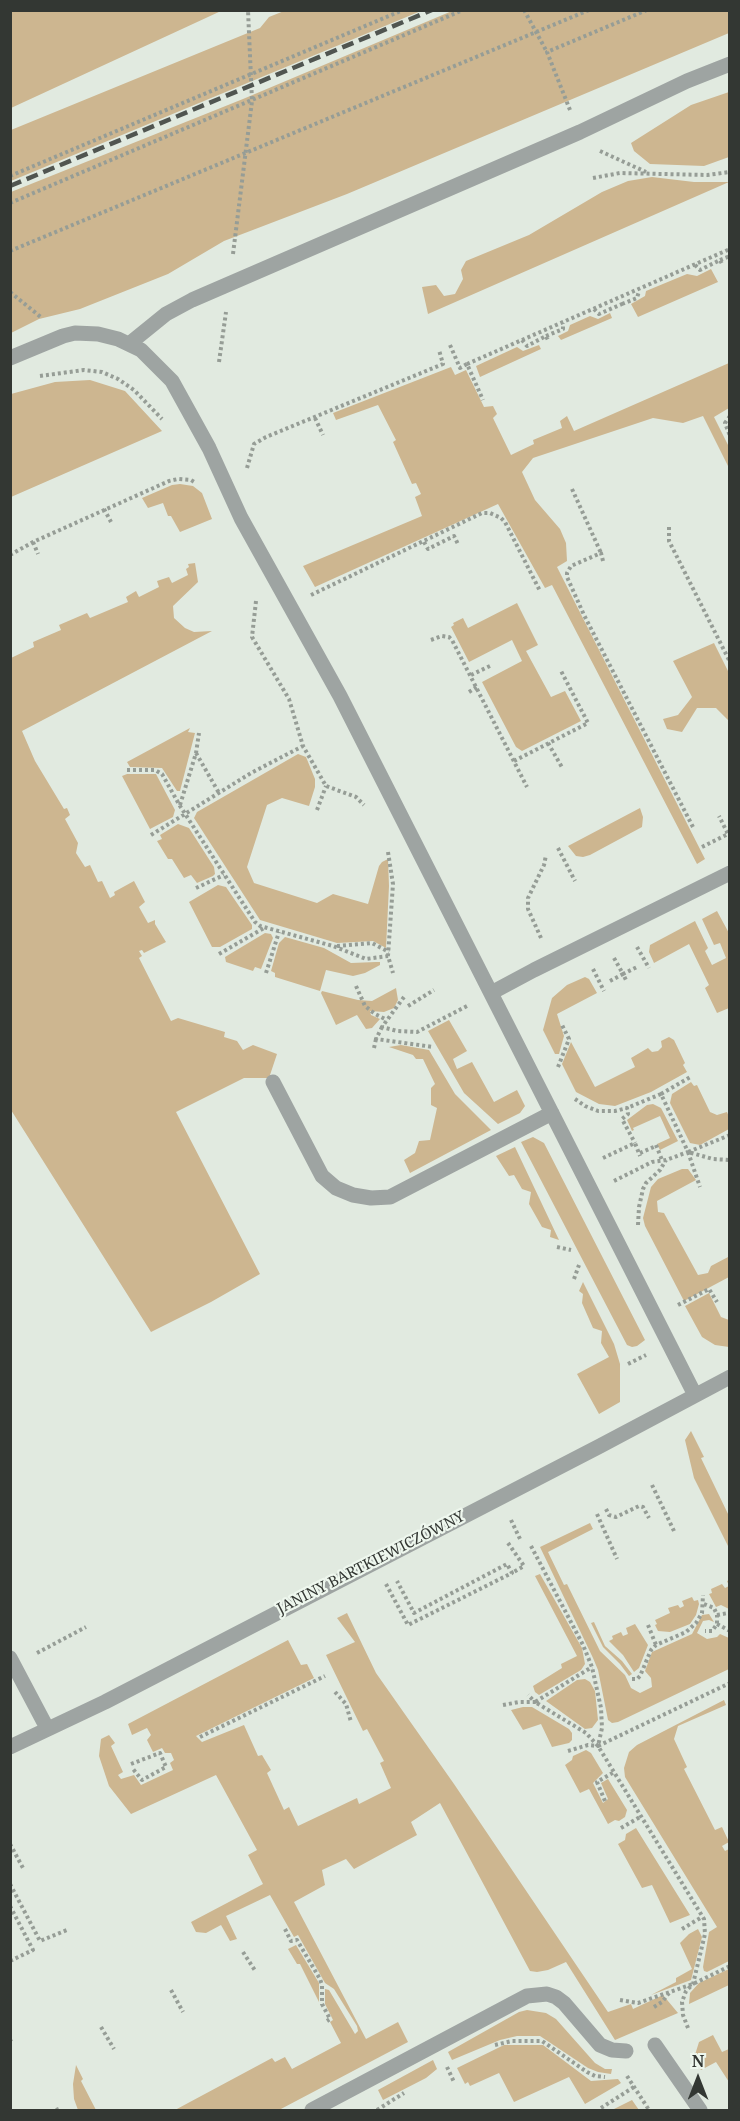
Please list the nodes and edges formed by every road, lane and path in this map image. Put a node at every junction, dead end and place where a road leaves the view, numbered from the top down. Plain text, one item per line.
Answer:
1 (233, 10) edge
2 (241, 10) edge
3 (248, 10) edge
4 (403, 10) edge
5 (463, 10) edge
6 (524, 10) edge
7 (589, 10) edge
8 (647, 10) edge
9 (536, 33) junction
10 (547, 52) junction
11 (729, 64) edge
12 (251, 75) junction
13 (252, 100) junction
14 (566, 100) dead end
15 (245, 153) junction
16 (729, 172) edge
17 (10, 176) edge
18 (593, 178) dead end
19 (10, 202) edge
20 (234, 248) dead end
21 (729, 249) edge
22 (10, 251) edge
23 (729, 256) edge
24 (695, 265) junction
25 (639, 290) junction
26 (10, 292) edge
27 (594, 309) junction
28 (42, 318) dead end
29 (563, 323) junction
30 (522, 340) junction
31 (129, 344) junction
32 (450, 345) dead end
33 (439, 350) dead end
34 (10, 358) edge
35 (467, 364) junction
36 (33, 377) dead end
37 (483, 400) dead end
38 (729, 416) edge
39 (315, 418) junction
40 (166, 424) dead end
41 (322, 435) dead end
42 (729, 436) edge
43 (254, 444) dead end
44 (195, 476) dead end
45 (572, 489) dead end
46 (104, 509) junction
47 (111, 522) dead end
48 (669, 527) dead end
49 (33, 542) junction
50 (424, 542) junction
51 (458, 544) dead end
52 (601, 553) junction
53 (38, 554) dead end
54 (10, 555) edge
55 (603, 561) dead end
56 (694, 579) dead end
57 (688, 582) junction
58 (252, 591) dead end
59 (540, 591) dead end
60 (317, 593) dead end
61 (431, 640) dead end
62 (729, 662) edge
63 (492, 665) dead end
64 (560, 669) dead end
65 (471, 675) junction
66 (477, 687) junction
67 (469, 692) dead end
68 (199, 733) dead end
69 (548, 743) junction
70 (303, 746) junction
71 (196, 753) junction
72 (510, 753) junction
73 (502, 757) dead end
74 (514, 761) junction
75 (563, 769) dead end
76 (127, 770) dead end
77 (326, 786) junction
78 (526, 787) dead end
79 (219, 793) junction
80 (180, 806) junction
81 (317, 810) dead end
82 (369, 812) dead end
83 (185, 814) junction
84 (719, 816) dead end
85 (694, 829) dead end
86 (729, 833) edge
87 (151, 836) dead end
88 (386, 846) dead end
89 (702, 847) dead end
90 (558, 848) dead end
91 (546, 855) dead end
92 (729, 873) edge
93 (224, 875) junction
94 (575, 881) dead end
95 (196, 888) dead end
96 (264, 928) junction
97 (279, 932) junction
98 (543, 941) dead end
99 (635, 943) dead end
100 (333, 946) junction
101 (219, 954) dead end
102 (388, 954) junction
103 (612, 955) dead end
104 (592, 966) dead end
105 (637, 967) dead end
106 (649, 968) dead end
107 (266, 973) dead end
108 (393, 973) dead end
109 (623, 974) junction
110 (626, 980) dead end
111 (610, 981) dead end
112 (356, 986) dead end
113 (434, 990) dead end
114 (604, 992) dead end
115 (491, 993) junction
116 (404, 997) dead end
117 (408, 1005) dead end
118 (387, 1020) junction
119 (564, 1024) dead end
120 (382, 1027) junction
121 (376, 1039) junction
122 (432, 1047) dead end
123 (374, 1048) dead end
124 (557, 1070) dead end
125 (692, 1077) dead end
126 (273, 1082) dead end
127 (661, 1094) junction
128 (573, 1098) dead end
129 (627, 1108) junction
130 (552, 1113) junction
131 (729, 1135) edge
132 (635, 1143) junction
133 (688, 1152) junction
134 (602, 1159) dead end
135 (664, 1160) junction
136 (729, 1160) edge
137 (614, 1181) dead end
138 (700, 1187) dead end
139 (639, 1230) dead end
140 (557, 1247) dead end
141 (571, 1250) dead end
142 (579, 1265) dead end
143 (574, 1279) dead end
144 (717, 1302) dead end
145 (677, 1306) dead end
146 (729, 1377) edge
147 (694, 1395) junction
148 (652, 1485) dead end
149 (606, 1509) dead end
150 (597, 1514) dead end
151 (510, 1517) dead end
152 (649, 1518) dead end
153 (674, 1531) dead end
154 (520, 1539) dead end
155 (508, 1543) dead end
156 (531, 1546) dead end
157 (617, 1559) dead end
158 (512, 1573) junction
159 (397, 1581) dead end
160 (386, 1584) dead end
161 (703, 1595) dead end
162 (704, 1604) junction
163 (728, 1612) dead end
164 (717, 1615) junction
165 (717, 1624) junction
166 (648, 1625) dead end
167 (86, 1627) dead end
168 (729, 1630) edge
169 (705, 1631) dead end
170 (656, 1645) junction
171 (36, 1653) dead end
172 (10, 1658) edge
173 (592, 1666) junction
174 (325, 1677) dead end
175 (632, 1679) dead end
176 (729, 1683) edge
177 (335, 1692) dead end
178 (528, 1695) dead end
179 (535, 1702) junction
180 (503, 1705) dead end
181 (351, 1722) dead end
182 (47, 1728) junction
183 (200, 1737) dead end
184 (598, 1746) junction
185 (10, 1747) edge
186 (568, 1751) dead end
187 (131, 1764) dead end
188 (133, 1769) dead end
189 (614, 1772) junction
190 (605, 1801) dead end
191 (640, 1817) junction
192 (621, 1828) dead end
193 (10, 1844) edge
194 (23, 1868) dead end
195 (10, 1884) edge
196 (10, 1906) edge
197 (702, 1917) junction
198 (285, 1929) dead end
199 (682, 1929) dead end
200 (67, 1930) dead end
201 (243, 1952) dead end
202 (10, 1961) edge
203 (729, 1966) edge
204 (256, 1972) dead end
205 (693, 1984) junction
206 (171, 1990) dead end
207 (669, 1992) junction
208 (620, 2000) dead end
209 (654, 2007) dead end
210 (183, 2012) dead end
211 (327, 2021) dead end
212 (101, 2027) dead end
213 (688, 2028) dead end
214 (655, 2045) dead end
215 (490, 2047) dead end
216 (114, 2049) dead end
217 (619, 2050) joint
218 (455, 2063) dead end
219 (447, 2068) dead end
220 (627, 2075) junction
221 (634, 2087) junction
222 (408, 2091) dead end
223 (61, 2108) dead end
224 (601, 2108) dead end
225 (56, 2110) edge
226 (312, 2110) edge
227 (377, 2110) edge
228 (649, 2110) edge
229 (700, 2110) edge

1 - 2 path
3 - 12 path
4 - 12 path
5 - 13 path
6 - 9 path
7 - 9 path
8 - 10 path
9 - 10 path
9 - 15 path
10 - 14 path
11 - 31 street
12 - 13 path
12 - 17 path
13 - 15 path
13 - 19 path
15 - 20 path
15 - 22 path
16 - 18 path
21 - 24 path
23 - 24 path
24 - 25 path
25 - 27 path
25 - 27 path
26 - 28 path
27 - 29 path
29 - 30 path
29 - 30 path
30 - 35 path
31 - 34 street
31 - 115 street
32 - 35 path
33 - 39 path
35 - 37 path
36 - 40 path
38 - 42 path
39 - 41 path
39 - 43 path
44 - 46 path
45 - 52 path
46 - 47 path
46 - 49 path
48 - 57 path
49 - 53 path
49 - 54 path
50 - 51 path
50 - 59 path
50 - 60 path
52 - 55 path
52 - 85 path
56 - 57 path
57 - 62 path
58 - 70 path
61 - 65 path
63 - 65 path
64 - 69 path
65 - 66 path
66 - 67 path
66 - 72 path
68 - 71 path
69 - 74 path
69 - 75 path
70 - 77 path
70 - 79 path
71 - 79 path
71 - 80 path
72 - 73 path
72 - 74 path
74 - 78 path
76 - 80 path
77 - 81 path
77 - 82 path
79 - 83 path
80 - 83 path
83 - 87 path
83 - 93 path
84 - 86 path
86 - 89 path
88 - 102 path
90 - 94 path
91 - 98 path
92 - 115 street
93 - 95 path
93 - 96 path
96 - 97 path
96 - 101 path
97 - 100 path
97 - 107 path
99 - 106 path
100 - 102 path
100 - 102 path
102 - 108 path
103 - 109 path
104 - 114 path
105 - 109 path
109 - 110 path
109 - 111 path
112 - 118 path
113 - 117 path
115 - 120 path
115 - 130 street
116 - 118 path
118 - 120 path
119 - 124 path
120 - 121 path
121 - 122 path
121 - 123 path
125 - 127 path
126 - 130 street
127 - 129 path
127 - 133 path
128 - 129 path
129 - 132 path
130 - 147 street
131 - 133 path
132 - 134 path
132 - 135 path
133 - 135 path
133 - 136 path
133 - 138 path
135 - 137 path
135 - 139 path
140 - 141 path
142 - 143 path
144 - 145 path
146 - 147 street, JANINY BARTKIEWICZÓWNY
147 - 182 street, JANINY BARTKIEWICZÓWNY
148 - 153 path
149 - 152 path
150 - 157 path
151 - 154 path
155 - 158 path
156 - 173 path
158 - 159 path
158 - 160 path
161 - 162 path
162 - 164 path
162 - 170 path
163 - 164 path
164 - 165 path
165 - 168 path
165 - 169 path
166 - 170 path
167 - 171 path
170 - 175 path
172 - 182 street
173 - 179 path
173 - 184 path
174 - 183 path
176 - 184 path
177 - 181 path
178 - 179 path
179 - 180 path
179 - 184 path
182 - 185 street, JANINY BARTKIEWICZÓWNY
184 - 186 path
184 - 189 path
187 - 188 path
189 - 190 path
189 - 191 path
191 - 192 path
191 - 197 path
193 - 194 path
195 - 200 path
196 - 202 path
197 - 199 path
197 - 205 path
198 - 211 path
201 - 204 path
203 - 205 path
205 - 207 path
205 - 213 path
206 - 210 path
207 - 208 path
207 - 209 path
212 - 216 path
214 - 229 street
215 - 220 path
217 - 220 path
217 - 226 street
218 - 219 path
220 - 221 path
221 - 224 path
221 - 228 path
222 - 227 path
223 - 225 path

